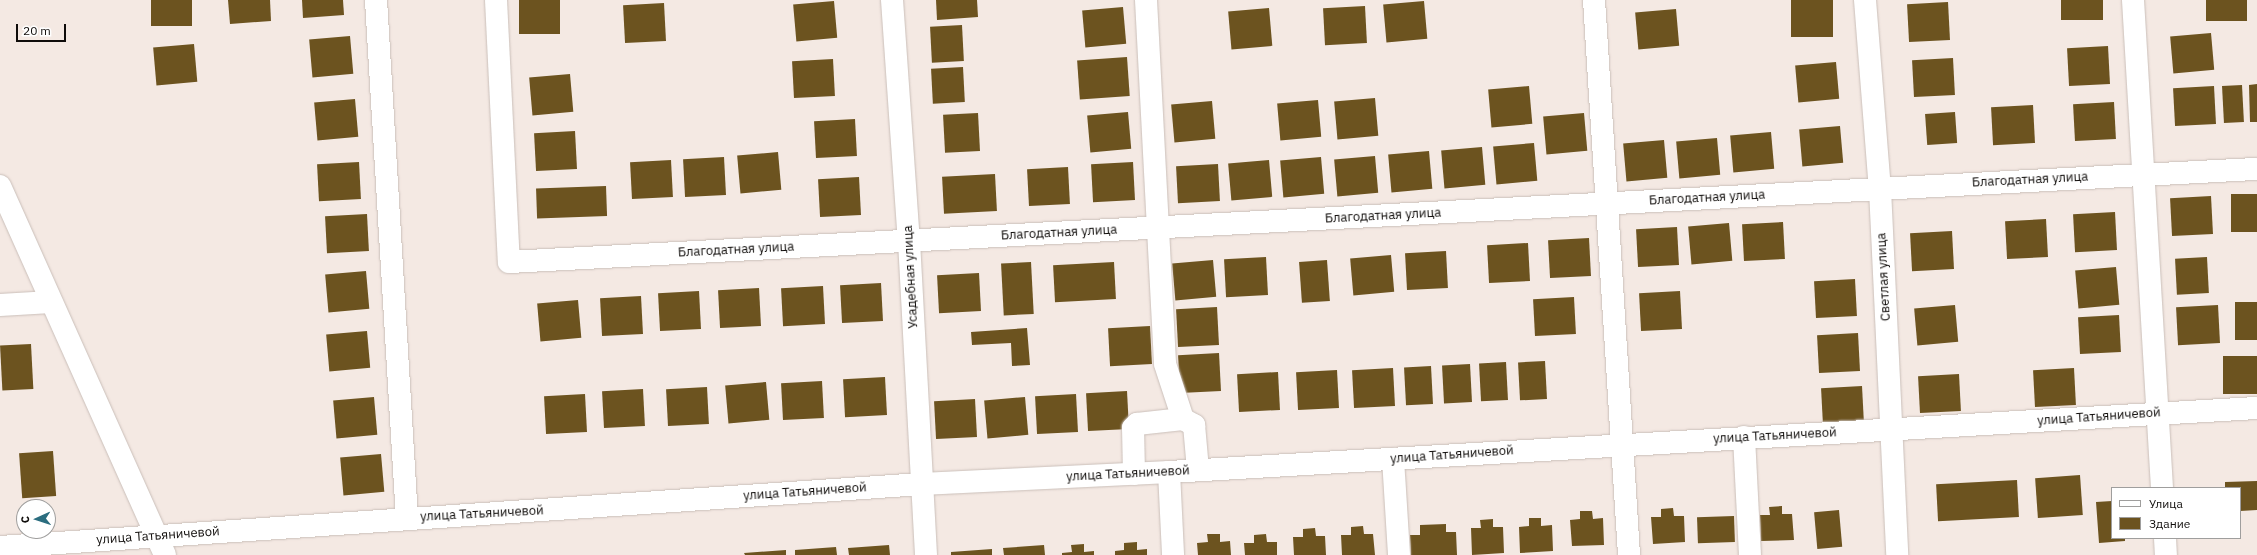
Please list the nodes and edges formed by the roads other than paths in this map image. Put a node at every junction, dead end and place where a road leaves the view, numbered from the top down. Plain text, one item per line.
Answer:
1 (376, 0) edge
2 (496, 0) edge
3 (892, 0) edge
4 (1146, 0) edge
5 (1594, 0) edge
6 (1865, 0) edge
7 (2133, 0) edge
8 (2257, 169) edge
9 (2143, 174) junction
10 (0, 186) edge
11 (1880, 189) junction
12 (1606, 204) junction
13 (1158, 228) junction
14 (909, 241) junction
15 (51, 302) junction
16 (0, 305) edge
17 (2257, 408) edge
18 (2158, 413) junction
19 (1183, 419) junction
20 (1892, 430) junction
21 (1744, 437) junction
22 (1623, 444) junction
23 (1393, 459) junction
24 (1198, 470) junction
25 (1168, 472) junction
26 (1134, 474) junction
27 (922, 484) junction
28 (2162, 487) edge
29 (407, 518) junction
30 (2165, 539) edge
31 (161, 546) edge
32 (0, 547) edge
33 (926, 555) edge
34 (1173, 555) edge
35 (1398, 555) edge
36 (1629, 555) edge
37 (1750, 555) edge
38 (1897, 555) edge
39 (2166, 555) edge

1 - 29 street
2 - 14 street, Благодатная улица
3 - 14 street, Усадебная улица
4 - 13 street
5 - 12 street
6 - 11 street, Светлая улица
7 - 9 street
8 - 9 street, Благодатная улица
9 - 11 street, Благодатная улица
9 - 18 street
10 - 15 street
11 - 12 street, Благодатная улица
11 - 20 street, Светлая улица
12 - 13 street, Благодатная улица
12 - 22 street
13 - 14 street, Благодатная улица
13 - 19 street
14 - 27 street, Усадебная улица
15 - 16 street
15 - 31 street
17 - 18 street, улица Татьяничевой
18 - 20 street, улица Татьяничевой
18 - 28 street
19 - 24 street
19 - 26 street
20 - 21 street, улица Татьяничевой
20 - 38 street, Светлая улица
21 - 22 street, улица Татьяничевой
21 - 37 street
22 - 23 street, улица Татьяничевой
22 - 36 street
23 - 24 street, улица Татьяничевой
23 - 35 street
24 - 25 street, улица Татьяничевой
25 - 26 street, улица Татьяничевой
25 - 34 street
26 - 27 street, улица Татьяничевой
27 - 29 street, улица Татьяничевой
27 - 33 street, Усадебная улица
29 - 31 street, улица Татьяничевой
30 - 39 street
31 - 32 street, улица Татьяничевой

